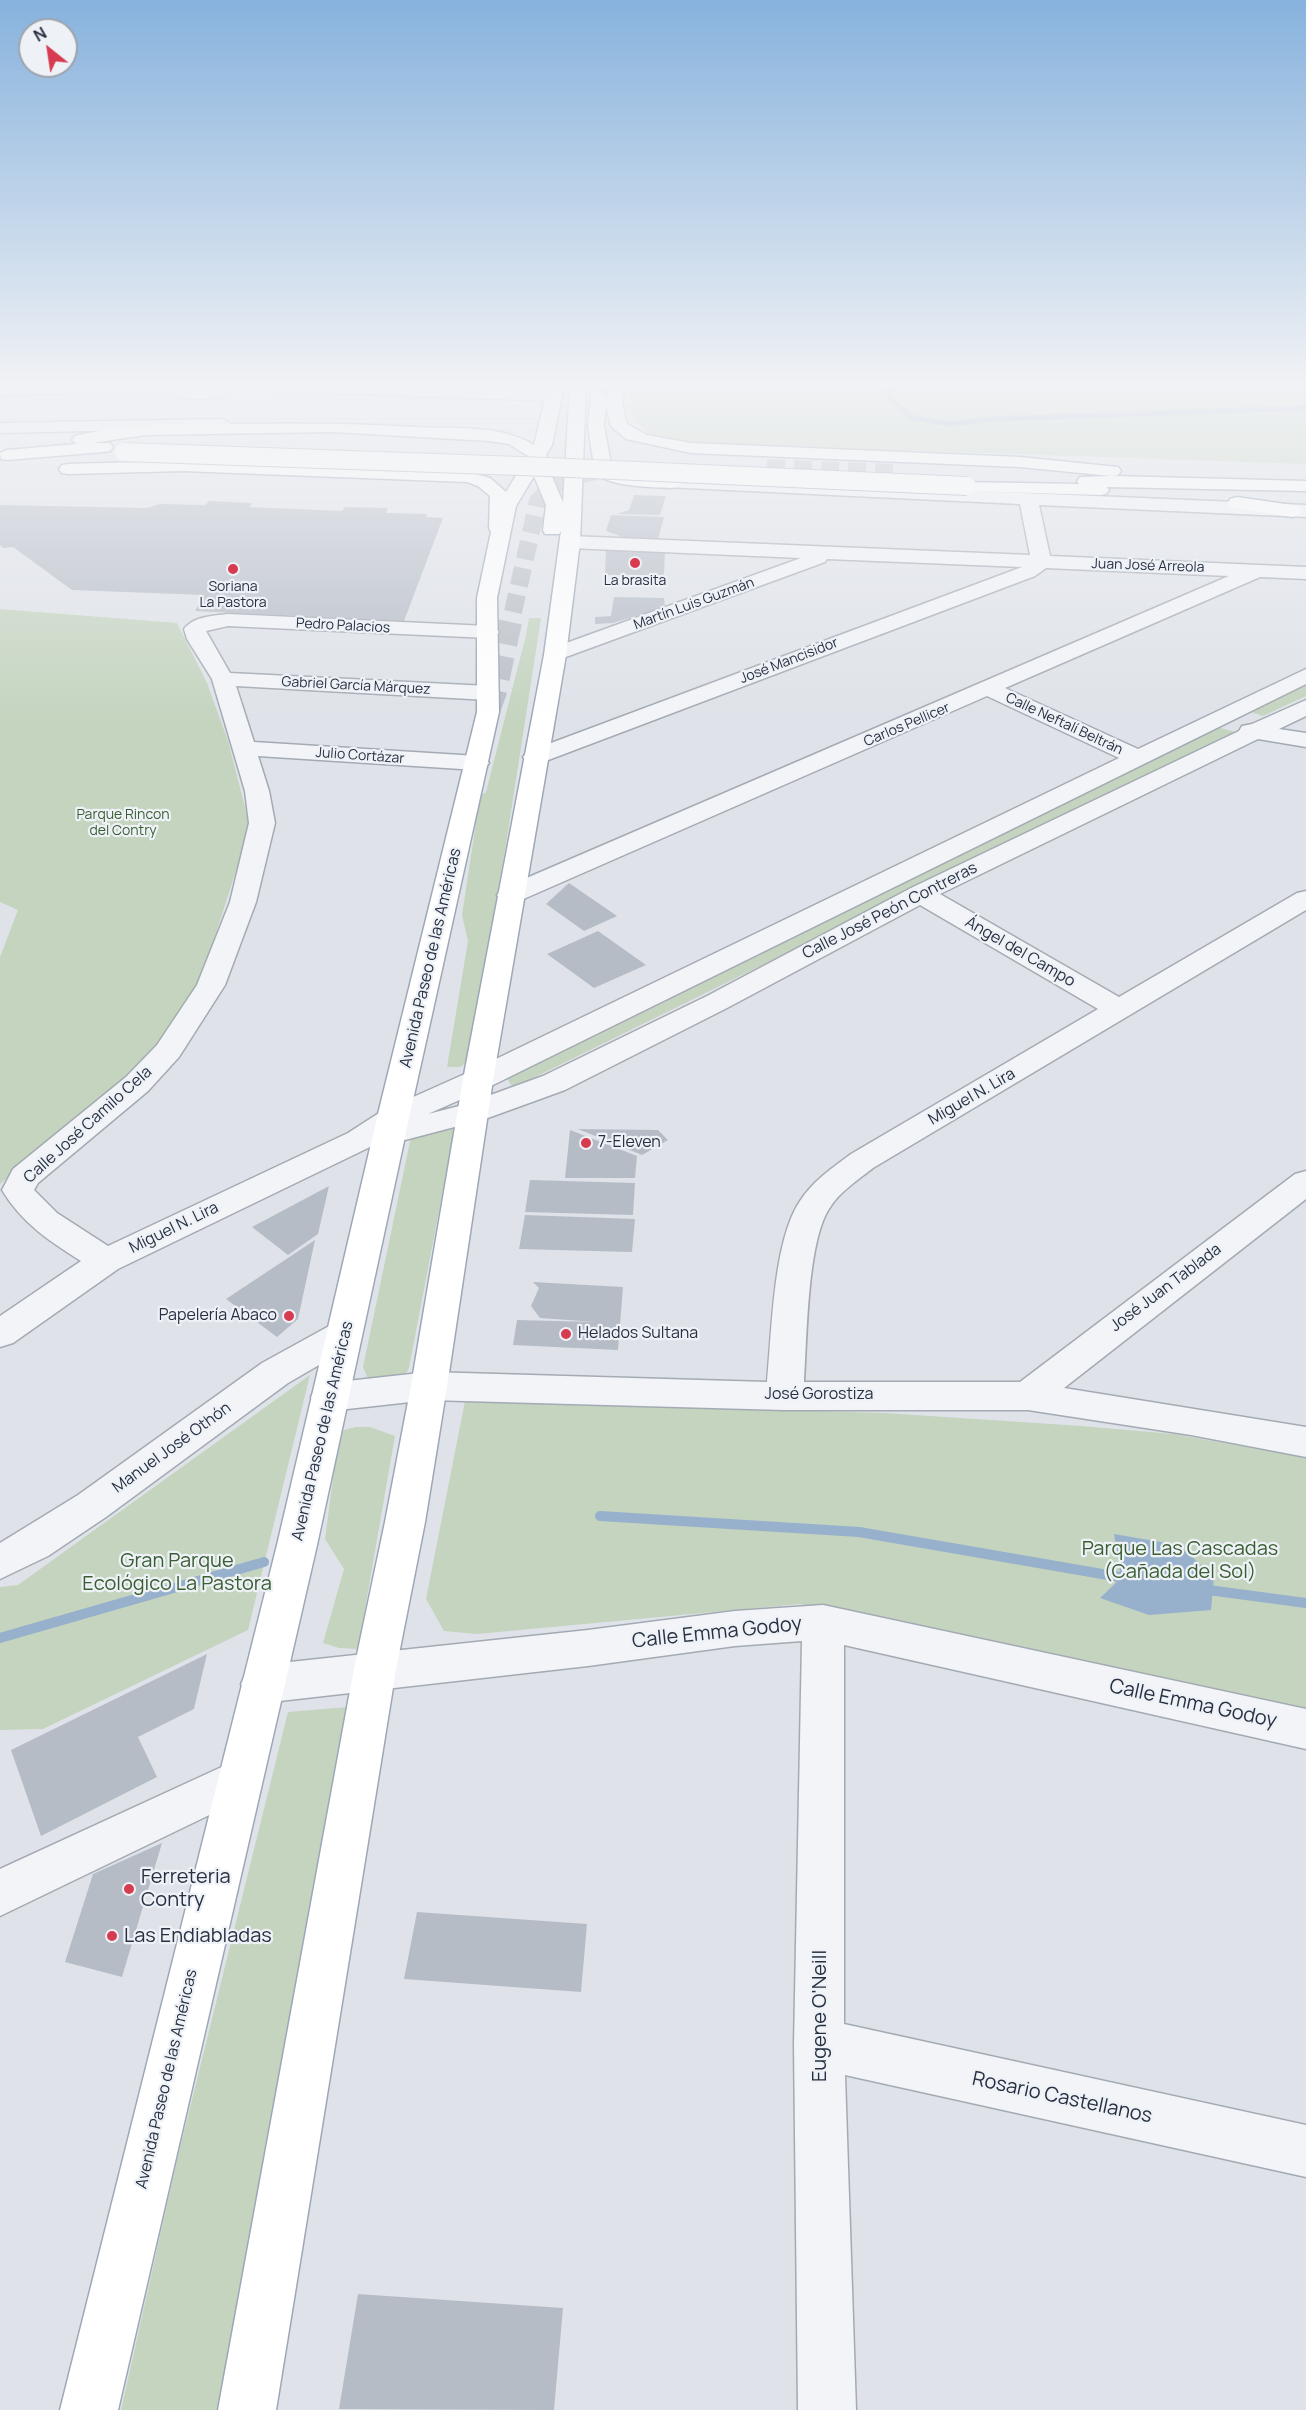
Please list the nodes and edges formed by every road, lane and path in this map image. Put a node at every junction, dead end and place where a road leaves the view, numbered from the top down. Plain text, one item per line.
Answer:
1 (499, 498) edge
2 (511, 498) edge
3 (525, 498) edge
4 (535, 498) edge
5 (561, 498) edge
6 (596, 498) edge
7 (1028, 498) edge
8 (1038, 498) edge
9 (1194, 498) edge
10 (563, 501) junction
11 (507, 506) junction
12 (1299, 511) edge
13 (501, 535) junction
14 (570, 538) junction
15 (832, 552) junction
16 (1041, 562) junction
17 (1259, 570) junction
18 (1306, 573) edge
19 (564, 586) junction
20 (198, 625) joint
21 (488, 632) junction
22 (555, 655) junction
23 (1306, 676) edge
24 (223, 679) junction
25 (989, 689) junction
26 (488, 693) junction
27 (1306, 707) edge
28 (1220, 718) junction
29 (1306, 722) edge
30 (1267, 727) junction
31 (1306, 740) edge
32 (244, 748) junction
33 (535, 757) junction
34 (1140, 759) junction
35 (477, 763) junction
36 (920, 894) junction
37 (510, 895) junction
38 (1305, 902) edge
39 (1120, 1010) junction
40 (478, 1080) junction
41 (474, 1112) junction
42 (381, 1130) junction
43 (1306, 1182) edge
44 (106, 1261) junction
45 (0, 1334) edge
46 (344, 1334) junction
47 (429, 1386) junction
48 (784, 1396) junction
49 (1028, 1396) junction
50 (329, 1397) junction
51 (1306, 1442) edge
52 (0, 1562) edge
53 (823, 1623) junction
54 (375, 1669) junction
55 (262, 1684) junction
56 (1306, 1729) edge
57 (239, 1779) junction
58 (0, 1893) edge
59 (819, 2044) junction
60 (1306, 2151) edge
61 (89, 2410) edge
62 (247, 2410) edge
63 (827, 2410) edge

1 - 13 main road
2 - 11 main road, Avenida Paseo de las Américas
3 - 11 main road
4 - 10 main road
5 - 10 main road
6 - 14 main road
7 - 16 street
8 - 12 street
9 - 12 main road
10 - 14 main road
10 - 19 main road
11 - 13 main road, Avenida Paseo de las Américas
13 - 21 main road, Avenida Paseo de las Américas
14 - 15 street, Juan José Arreola
14 - 19 main road
15 - 16 street, Juan José Arreola
15 - 22 street, Martín Luis Guzmán
16 - 17 street, Juan José Arreola
16 - 33 street, José Mancisidor
17 - 18 street, Carlos Pellicer
17 - 25 street, Carlos Pellicer
19 - 22 main road
20 - 21 street, Pedro Palacios
20 - 24 street, Calle José Camilo Cela
21 - 26 main road, Avenida Paseo de las Américas
22 - 33 main road
23 - 28 street, Calle José Peón Contreras
24 - 26 street, Gabriel García Márquez
24 - 32 street, Calle José Camilo Cela
25 - 34 street, Calle Neftalí Beltrán
25 - 37 street, Carlos Pellicer
26 - 35 main road, Avenida Paseo de las Américas
27 - 30 street, Calle José Peón Contreras
28 - 30 street
28 - 34 street, Calle José Peón Contreras
29 - 30 street
30 - 31 street
30 - 36 street, Calle José Peón Contreras
32 - 35 street, Julio Cortázar
32 - 44 street, Calle José Camilo Cela
33 - 37 main road
34 - 40 street, Calle José Peón Contreras
35 - 42 main road, Avenida Paseo de las Américas
36 - 39 street, Ángel del Campo
36 - 41 street, Calle José Peón Contreras
37 - 40 main road
38 - 39 street, Miguel N. Lira
39 - 48 street, Miguel N. Lira
40 - 41 main road
40 - 42 street, Calle José Peón Contreras
41 - 42 street, Calle José Peón Contreras
41 - 47 main road
42 - 44 street, Miguel N. Lira
42 - 46 main road, Avenida Paseo de las Américas
43 - 49 street, José Juan Tablada
44 - 45 street, Miguel N. Lira
46 - 50 main road, Avenida Paseo de las Américas
46 - 52 street, Manuel José Othón
47 - 48 street, José Gorostiza
47 - 50 street, José Gorostiza
47 - 54 main road
48 - 49 street, José Gorostiza
49 - 51 street, José Gorostiza
50 - 55 main road, Avenida Paseo de las Américas
53 - 54 street, Calle Emma Godoy
53 - 56 street, Calle Emma Godoy
53 - 59 street, Eugene O'Neill
54 - 55 street, Calle Emma Godoy
54 - 62 main road
55 - 57 main road, Avenida Paseo de las Américas
57 - 58 street
57 - 61 main road, Avenida Paseo de las Américas
59 - 60 street, Rosario Castellanos
59 - 63 street, Eugene O'Neill

